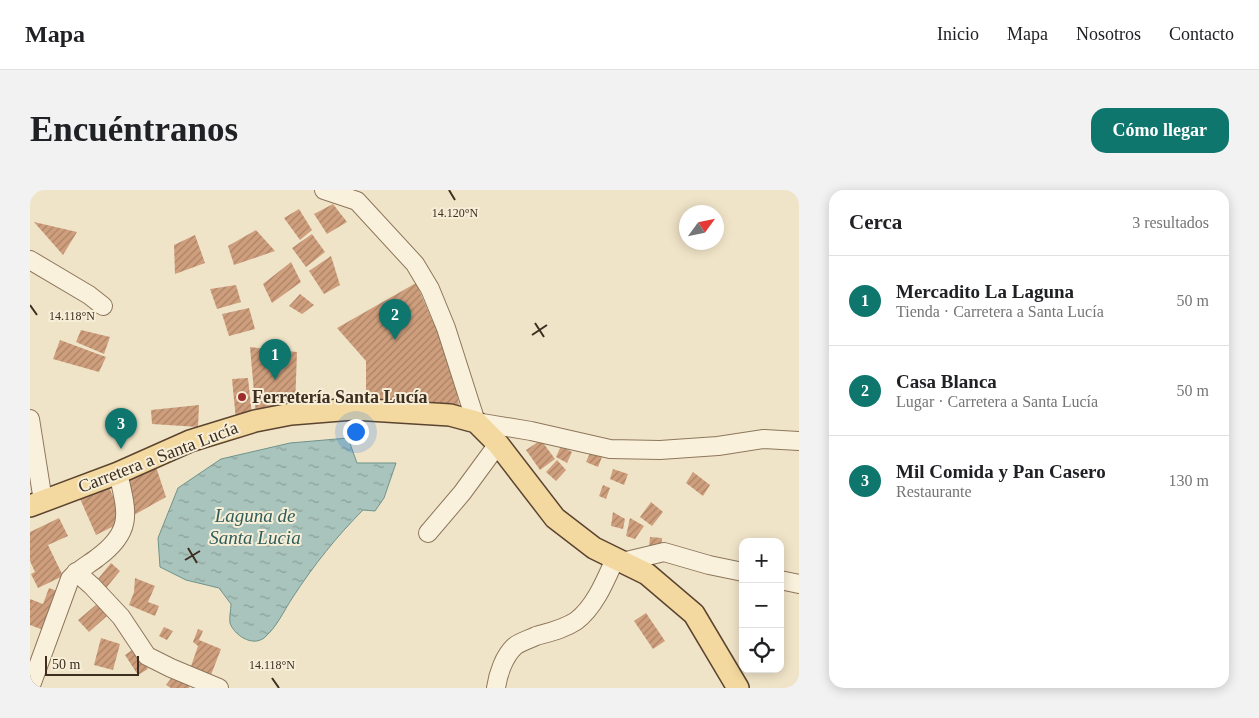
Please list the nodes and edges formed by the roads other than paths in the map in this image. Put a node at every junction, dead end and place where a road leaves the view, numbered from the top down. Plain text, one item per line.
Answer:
1 (324, 190) edge
2 (356, 196) edge
3 (30, 260) edge
4 (104, 306) dead end
5 (30, 419) edge
6 (476, 422) junction
7 (799, 440) edge
8 (498, 444) junction
9 (118, 473) junction
10 (34, 504) edge
11 (428, 533) dead end
12 (619, 560) junction
13 (739, 571) edge
14 (76, 572) junction
15 (784, 581) edge
16 (799, 584) edge
17 (30, 688) edge
18 (219, 688) edge
19 (496, 688) edge
20 (738, 688) edge

1 - 2 street
2 - 6 street
3 - 4 street
5 - 10 street
6 - 7 street
6 - 8 main road, Carretera a Santa Lucía
6 - 9 main road, Carretera a Santa Lucía
8 - 11 street
8 - 12 main road, Carretera a Santa Lucía
9 - 10 main road, Carretera a Santa Lucía
9 - 14 street
12 - 13 street
12 - 19 street
12 - 20 main road, Carretera a Santa Lucía
14 - 17 street
14 - 18 street
15 - 16 street

